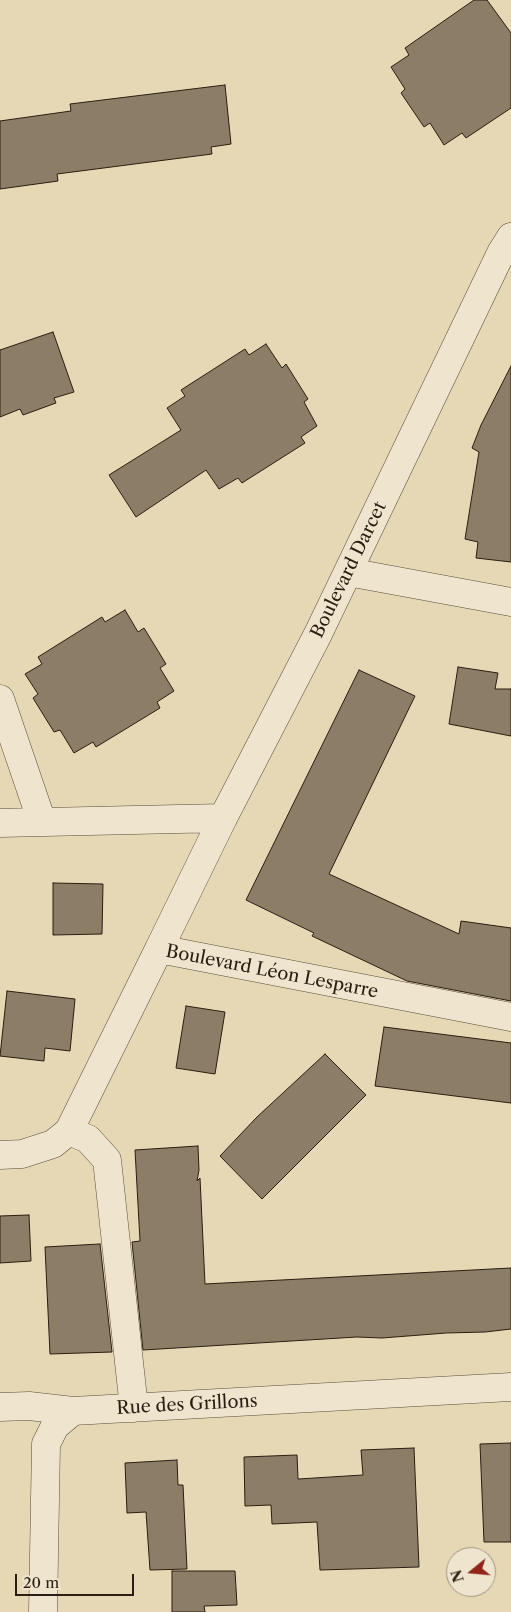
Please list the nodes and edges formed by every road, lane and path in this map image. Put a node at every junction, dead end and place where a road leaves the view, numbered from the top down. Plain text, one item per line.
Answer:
1 (511, 237) edge
2 (348, 572) junction
3 (511, 602) edge
4 (0, 699) edge
5 (222, 818) junction
6 (42, 822) junction
7 (0, 823) edge
8 (159, 949) junction
9 (511, 1017) edge
10 (69, 1131) junction
11 (0, 1155) edge
12 (511, 1387) edge
13 (0, 1408) edge
14 (134, 1408) junction
15 (73, 1411) junction
16 (43, 1612) edge

1 - 2 street, Boulevard Darcet
2 - 3 street
2 - 5 street, Boulevard Darcet
4 - 6 street
5 - 6 street
5 - 8 street, Boulevard Darcet
6 - 7 street
8 - 9 street, Boulevard Léon Lesparre
8 - 10 street, Boulevard Léon Lesparre
10 - 11 street, Boulevard Léon Lesparre
10 - 14 street
12 - 14 street, Rue des Grillons
13 - 15 street
14 - 15 street, Rue des Grillons
15 - 16 street

